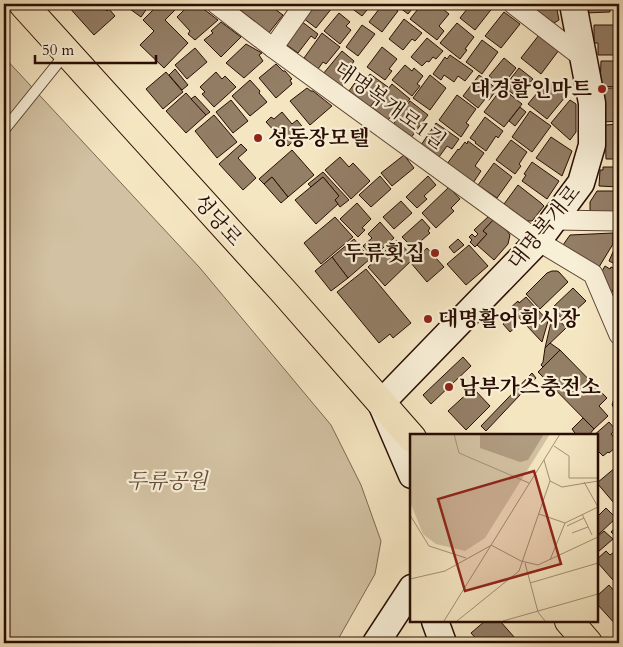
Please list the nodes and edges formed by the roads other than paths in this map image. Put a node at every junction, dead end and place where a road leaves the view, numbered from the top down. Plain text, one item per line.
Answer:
1 (23, 4) edge
2 (216, 4) edge
3 (304, 4) edge
4 (513, 4) edge
5 (573, 4) edge
6 (273, 48) junction
7 (67, 52) junction
8 (583, 58) junction
9 (4, 130) edge
10 (554, 220) junction
11 (619, 221) edge
12 (538, 241) junction
13 (619, 334) edge
14 (381, 403) junction
15 (410, 436) edge
16 (410, 470) edge
17 (410, 591) edge
18 (435, 622) edge
19 (570, 622) edge
20 (376, 643) edge
21 (444, 643) edge
22 (588, 643) edge

1 - 7 main road, 성당로
2 - 6 street, 대명복개로1길
3 - 6 street
4 - 8 street
5 - 8 main road, 대명복개로
6 - 12 street, 대명복개로1길
7 - 9 lane
7 - 14 main road, 성당로
8 - 10 main road, 대명복개로
10 - 11 street
10 - 12 main road, 대명복개로
12 - 13 street, 대명복개로1길
12 - 14 main road, 대명복개로
14 - 15 main road, 성당로
14 - 16 main road
17 - 20 main road
18 - 21 main road
19 - 22 main road

